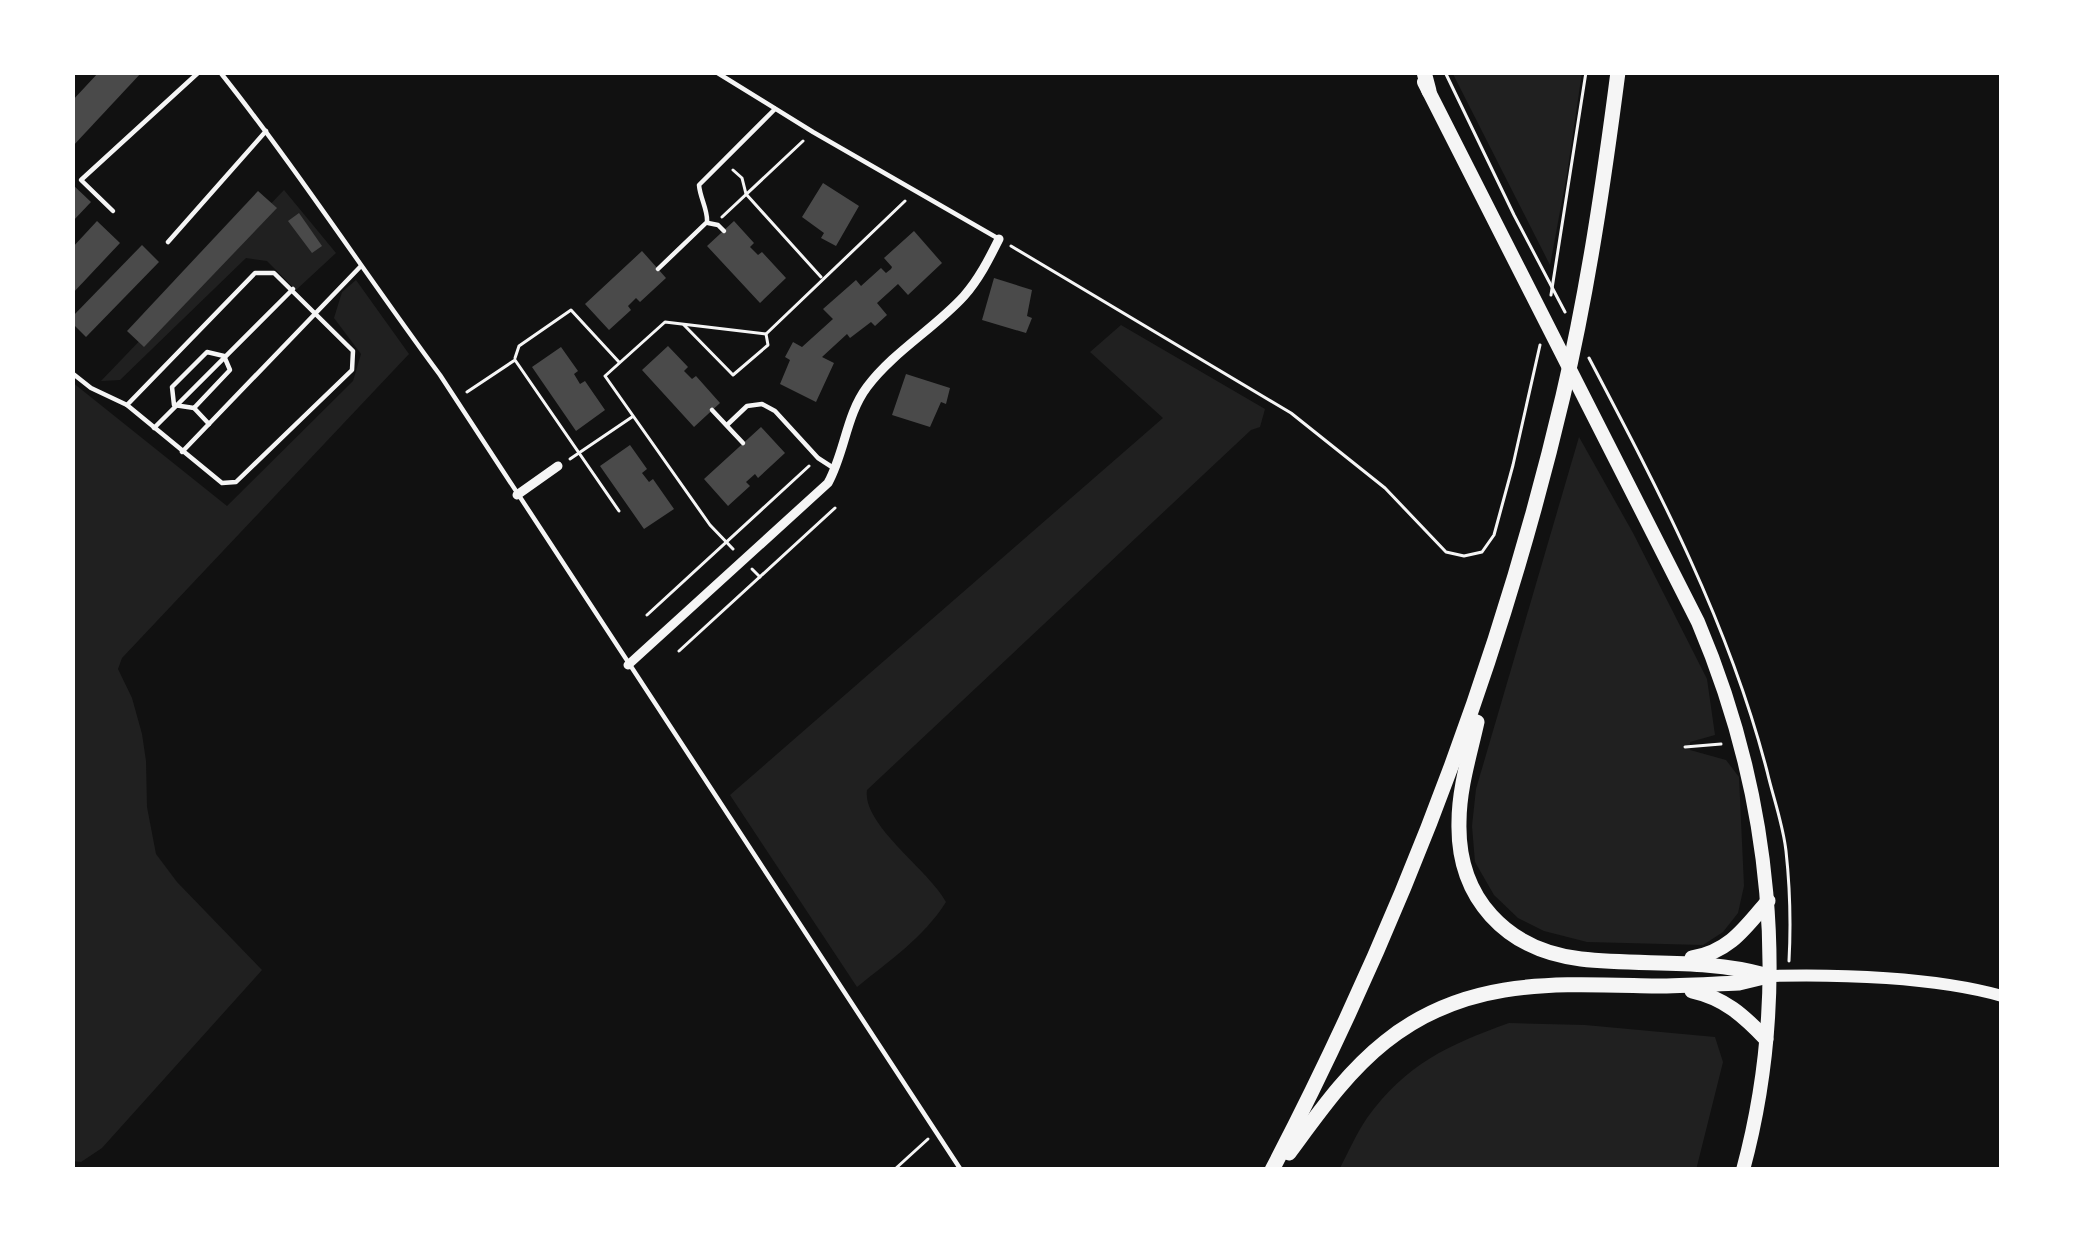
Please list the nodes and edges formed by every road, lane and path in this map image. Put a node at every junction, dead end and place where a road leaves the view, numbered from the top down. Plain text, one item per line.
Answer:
1 (199, 72) edge
2 (220, 72) edge
3 (716, 72) edge
4 (1422, 72) edge
5 (1445, 72) edge
6 (1586, 72) edge
7 (1614, 72) edge
8 (1429, 92) joint
9 (775, 109) junction
10 (266, 131) junction
11 (813, 132) junction
12 (723, 160) junction
13 (914, 191) junction
14 (746, 194) junction
15 (113, 211) dead end
16 (706, 222) junction
17 (721, 228) joint
18 (999, 239) junction
19 (1526, 239) dead end
20 (168, 242) dead end
21 (360, 267) junction
22 (658, 268) dead end
23 (823, 279) junction
24 (292, 289) junction
25 (1549, 302) dead end
26 (317, 313) junction
27 (682, 324) junction
28 (766, 334) junction
29 (1539, 349) dead end
30 (224, 356) junction
31 (515, 360) junction
32 (620, 363) junction
33 (72, 373) edge
34 (456, 399) junction
35 (127, 405) junction
36 (174, 405) junction
37 (194, 408) junction
38 (712, 410) dead end
39 (634, 416) junction
40 (209, 424) junction
41 (727, 425) junction
42 (154, 428) junction
43 (743, 442) dead end
44 (182, 452) junction
45 (579, 453) junction
46 (818, 458) junction
47 (558, 466) joint
48 (835, 470) junction
49 (517, 495) junction
50 (835, 508) dead end
51 (619, 511) dead end
52 (726, 542) junction
53 (743, 560) junction
54 (760, 577) junction
55 (647, 615) dead end
56 (679, 651) dead end
57 (1492, 654) junction
58 (628, 664) junction
59 (1740, 739) junction
60 (1685, 747) dead end
61 (1768, 901) junction
62 (1666, 962) junction
63 (1768, 976) junction
64 (1666, 986) junction
65 (2002, 996) edge
66 (1766, 1039) junction
67 (936, 1132) junction
68 (894, 1170) edge
69 (962, 1170) edge
70 (1274, 1170) edge
71 (1743, 1170) edge

1 - 15 lane
2 - 10 lane
3 - 9 lane
4 - 8 main road
5 - 19 path
6 - 25 path
7 - 57 main road
8 - 59 main road
9 - 11 lane
9 - 12 lane
10 - 20 lane
10 - 21 lane
11 - 13 lane
11 - 14 path
12 - 14 path
12 - 16 lane
13 - 18 lane
13 - 23 path
14 - 17 path
14 - 23 path
16 - 17 lane
16 - 22 lane
18 - 29 path
18 - 48 street
21 - 26 lane
21 - 34 lane
23 - 28 path
24 - 26 lane
24 - 30 lane
24 - 35 lane
26 - 40 lane
26 - 44 lane
27 - 28 path
27 - 28 path
27 - 32 path
30 - 36 lane
30 - 36 lane
30 - 37 lane
31 - 32 path
31 - 34 path
31 - 45 path
32 - 39 path
33 - 35 lane
34 - 49 lane
35 - 42 lane
36 - 37 lane
36 - 42 lane
37 - 40 lane
38 - 41 lane
39 - 45 path
39 - 52 path
40 - 44 lane
41 - 43 lane
41 - 46 lane
42 - 44 lane
45 - 47 path
45 - 51 path
46 - 48 lane
46 - 52 path
47 - 49 street
48 - 53 street
49 - 58 lane
50 - 54 path
52 - 53 path
52 - 55 path
53 - 54 path
53 - 58 street
54 - 56 path
57 - 62 main road
57 - 70 main road
58 - 67 lane
59 - 60 path
59 - 61 main road
61 - 62 main road
61 - 63 main road
62 - 63 main road
63 - 64 main road
63 - 65 street
63 - 66 main road
64 - 66 main road
64 - 70 main road
66 - 71 main road
67 - 68 path
67 - 69 lane

